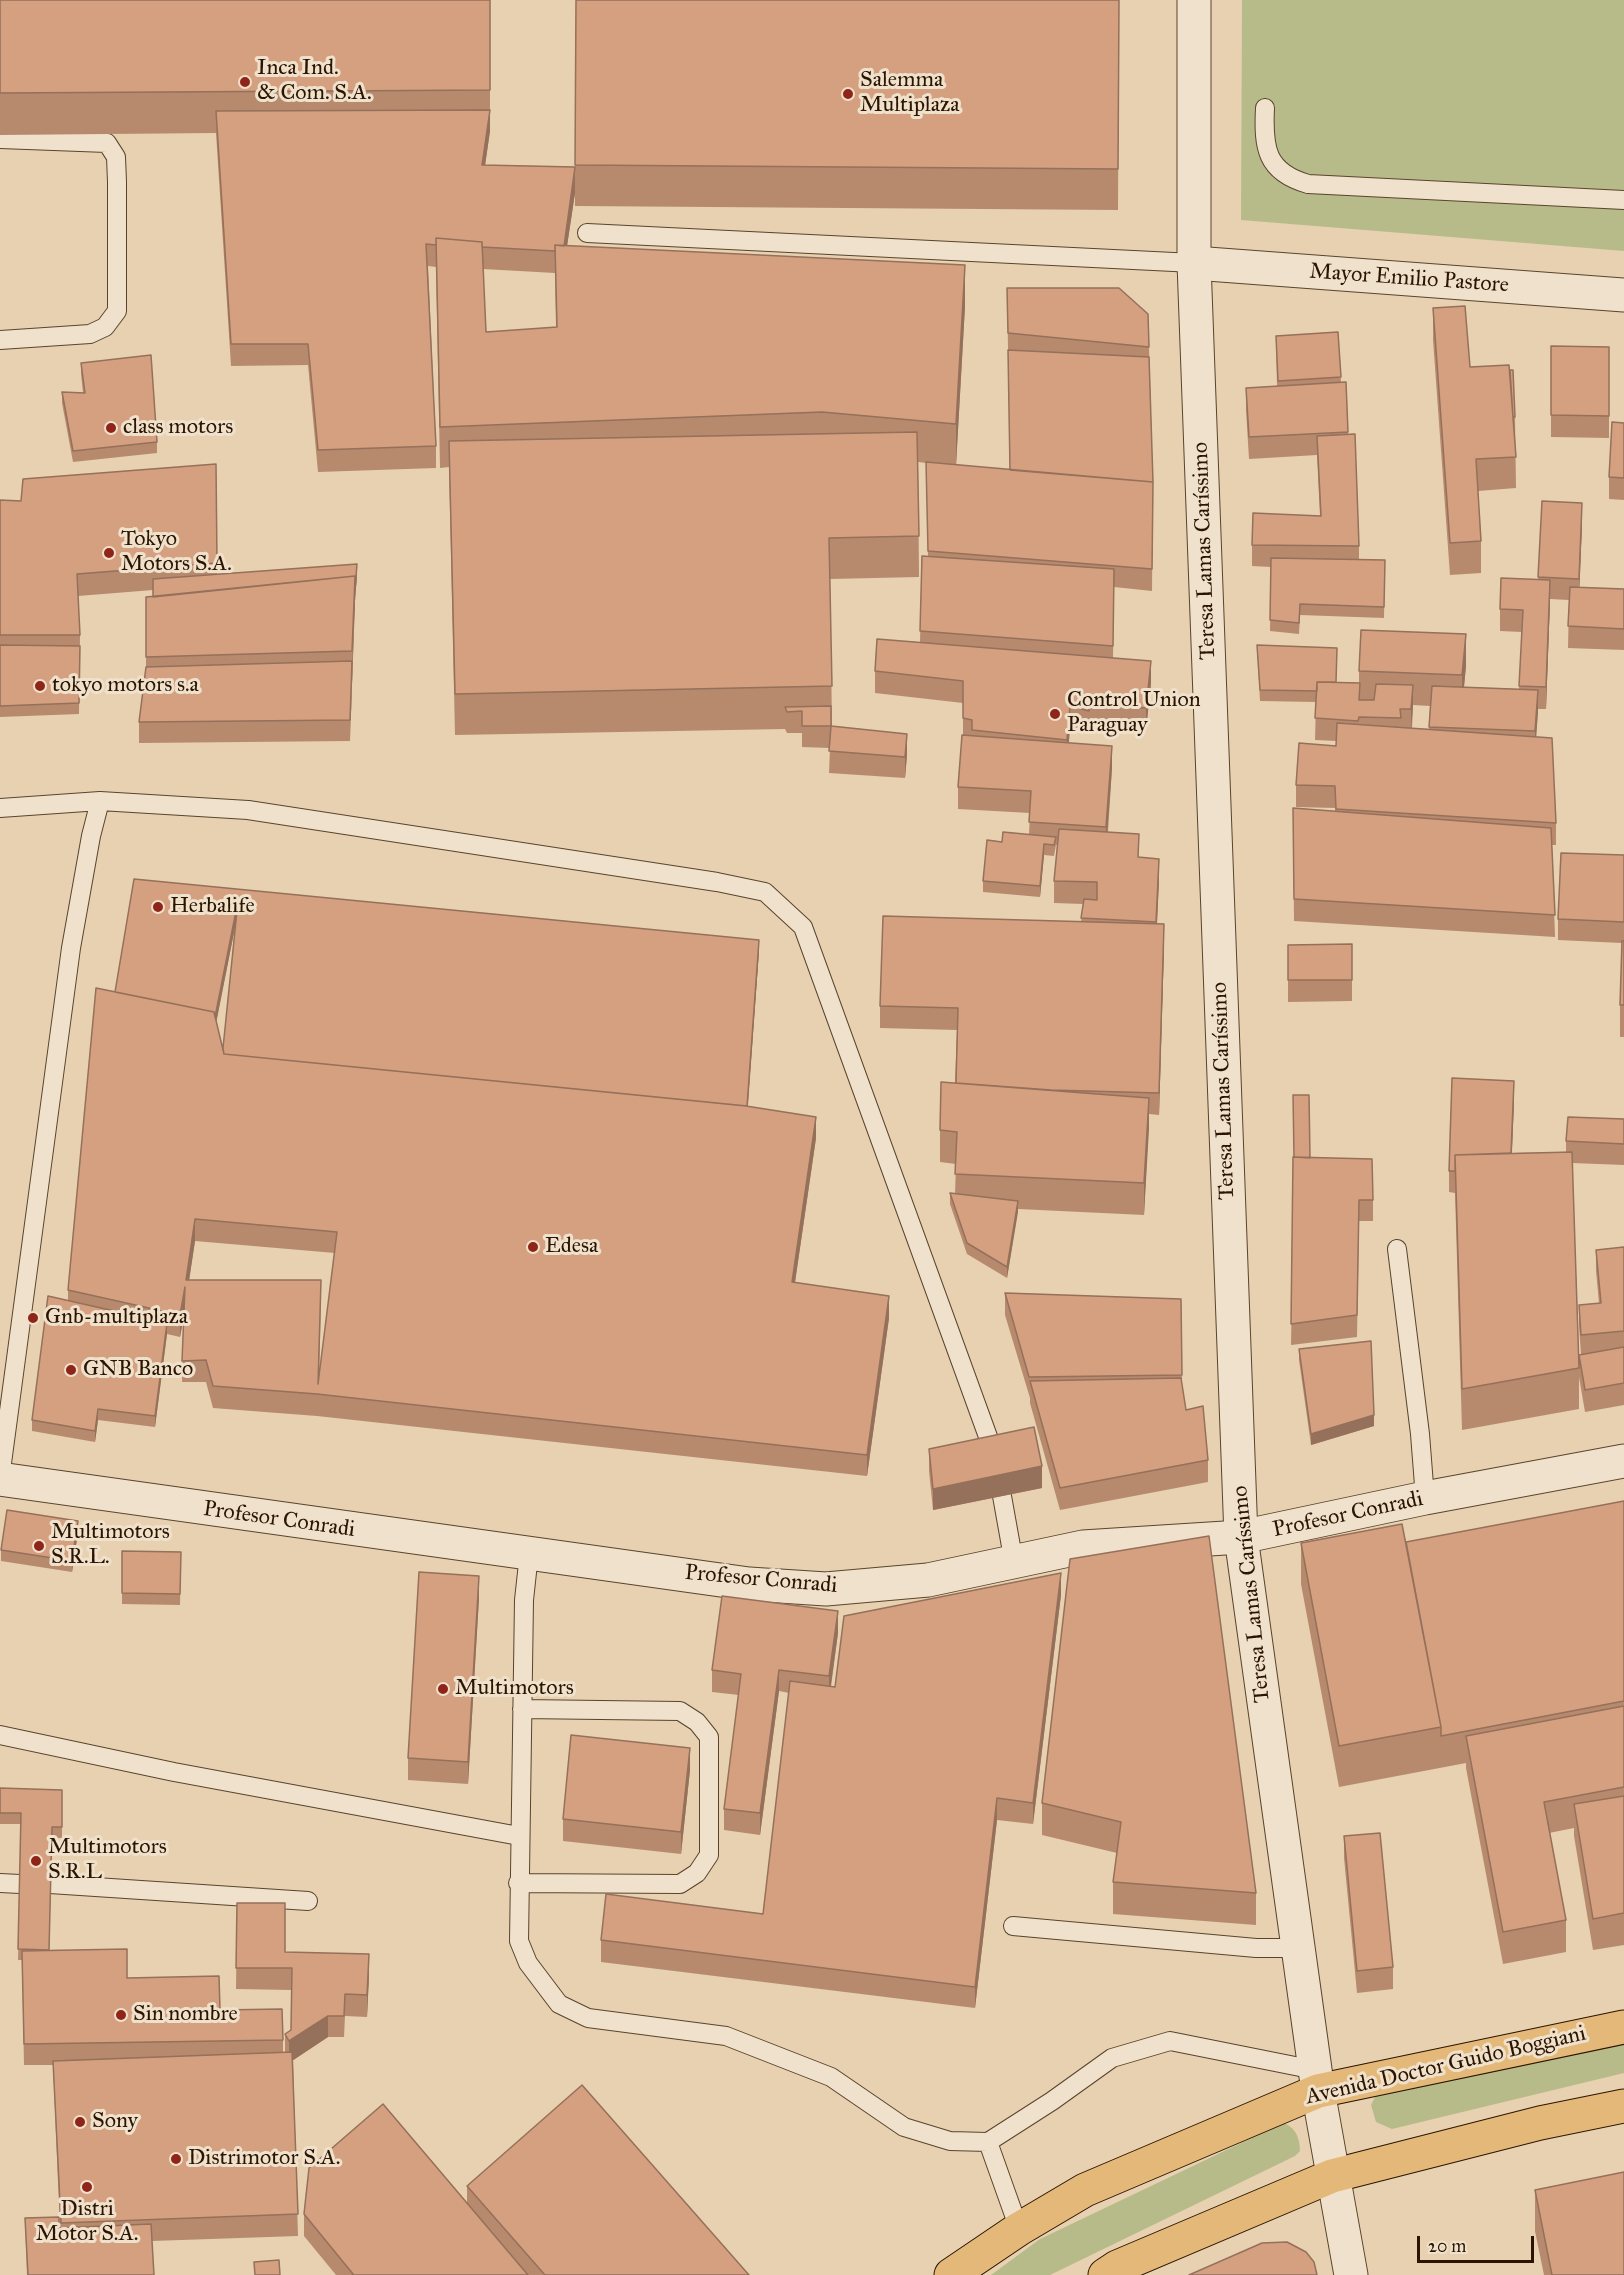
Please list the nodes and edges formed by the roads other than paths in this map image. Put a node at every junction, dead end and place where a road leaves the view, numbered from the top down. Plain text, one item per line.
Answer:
1 (1194, 0) edge
2 (1265, 108) dead end
3 (0, 139) edge
4 (1624, 200) edge
5 (587, 233) dead end
6 (1194, 263) junction
7 (1624, 295) edge
8 (0, 340) edge
9 (100, 801) junction
10 (0, 808) edge
11 (1396, 1249) dead end
12 (995, 1456) edge
13 (1624, 1461) edge
14 (0, 1478) edge
15 (1002, 1496) edge
16 (1425, 1498) junction
17 (1241, 1537) junction
18 (529, 1554) junction
19 (1014, 1563) junction
20 (522, 1709) junction
21 (0, 1735) edge
22 (519, 1836) junction
23 (0, 1882) edge
24 (518, 1883) junction
25 (20, 1884) edge
26 (50, 1884) edge
27 (308, 1901) dead end
28 (1013, 1926) dead end
29 (1299, 1948) junction
30 (1624, 2027) edge
31 (1317, 2080) junction
32 (1624, 2106) edge
33 (988, 2142) junction
34 (1332, 2176) junction
35 (1019, 2229) junction
36 (951, 2275) edge
37 (1105, 2275) edge
38 (1351, 2275) edge

1 - 6 street, Teresa Lamas Caríssimo
2 - 4 lane
3 - 8 lane
5 - 6 lane
6 - 7 street, Mayor Emilio Pastore
6 - 17 street, Teresa Lamas Caríssimo
9 - 10 lane
9 - 12 lane
9 - 14 lane
11 - 16 lane
13 - 16 street, Profesor Conradi
14 - 18 street, Profesor Conradi
15 - 19 lane
16 - 17 street, Profesor Conradi
17 - 19 street, Profesor Conradi
17 - 29 street, Teresa Lamas Caríssimo
18 - 19 street, Profesor Conradi
18 - 20 lane
20 - 22 lane
20 - 24 lane
21 - 22 lane
22 - 24 lane
23 - 25 lane
24 - 33 lane
26 - 27 lane
28 - 29 lane
29 - 31 street, Teresa Lamas Caríssimo
30 - 31 main road, Avenida Doctor Guido Boggiani
31 - 33 lane
31 - 34 street, Teresa Lamas Caríssimo
31 - 35 main road, Avenida Doctor Guido Boggiani
32 - 34 main road
33 - 35 lane
34 - 37 main road
34 - 38 street, Teresa Lamas Caríssimo
35 - 36 main road, Avenida Doctor Guido Boggiani

